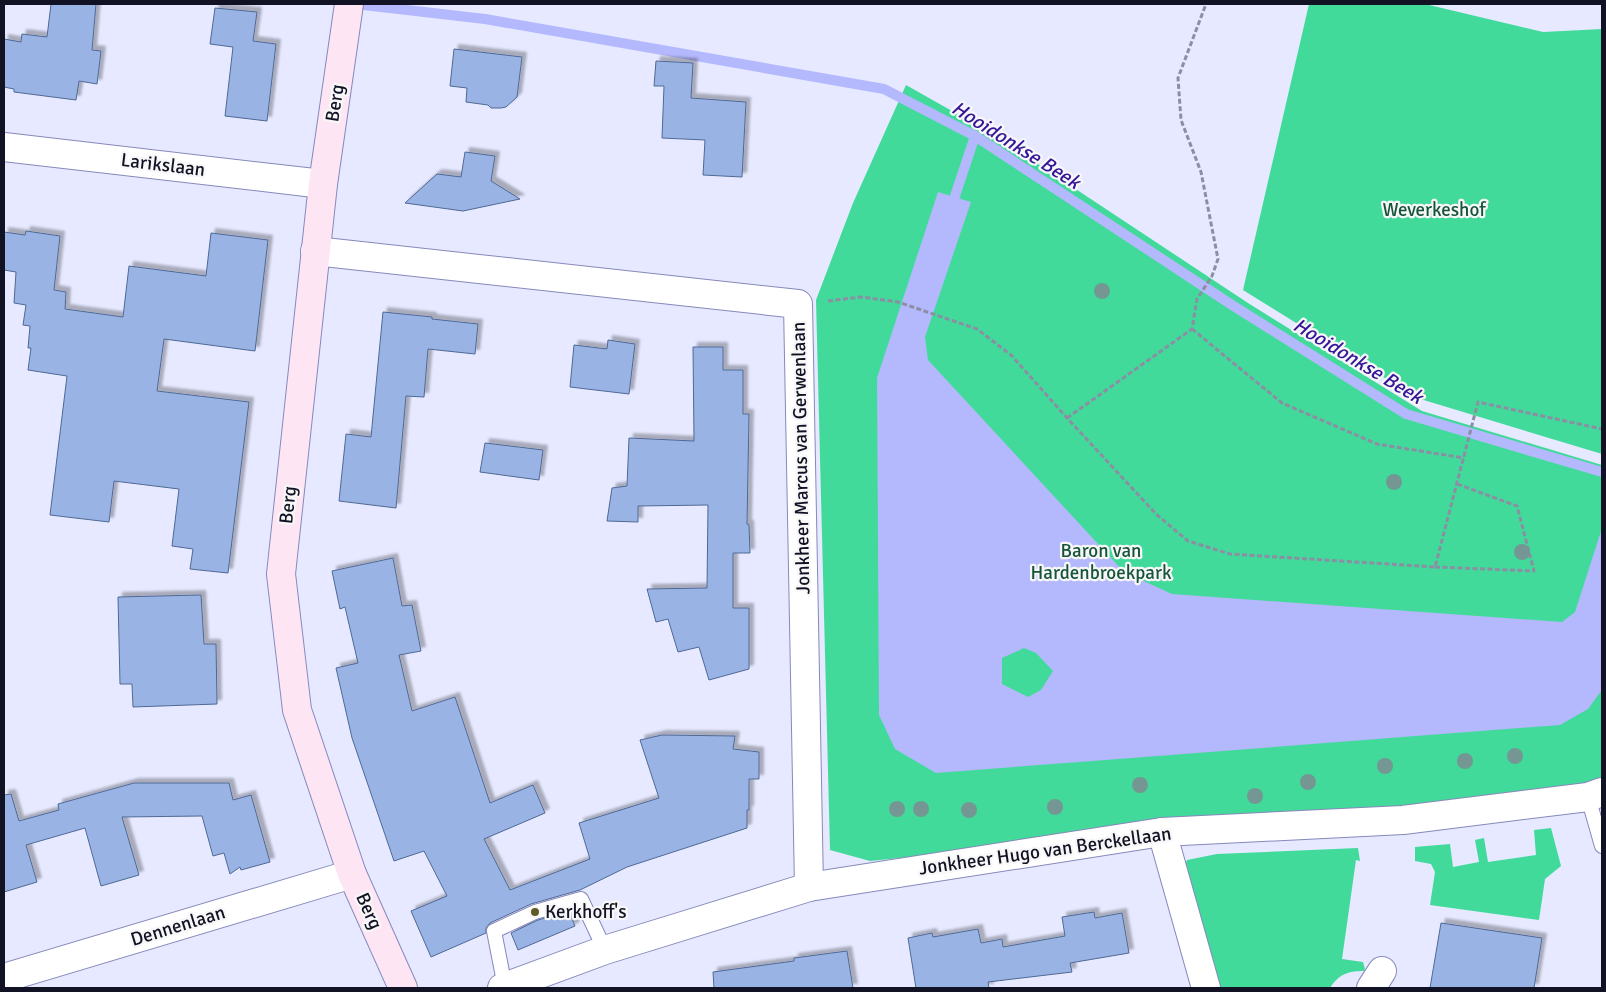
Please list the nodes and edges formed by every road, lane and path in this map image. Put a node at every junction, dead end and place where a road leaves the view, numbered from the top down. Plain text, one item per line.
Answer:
1 (1206, 4) edge
2 (349, 11) edge
3 (4, 147) edge
4 (323, 184) junction
5 (315, 251) junction
6 (798, 304) junction
7 (1192, 329) junction
8 (1067, 418) junction
9 (1602, 429) edge
10 (1464, 458) junction
11 (1457, 484) junction
12 (1435, 568) junction
13 (1595, 795) edge
14 (1162, 832) junction
15 (1602, 846) edge
16 (352, 874) junction
17 (809, 887) junction
18 (605, 950) junction
19 (4, 978) edge
20 (403, 988) edge
21 (504, 988) edge
22 (1206, 988) edge

1 - 7 path
2 - 4 street, Berg
3 - 4 street, Larikslaan
4 - 5 street, Berg
5 - 6 street, Jonkheer Marcus van Gerwenlaan
5 - 16 street, Berg
6 - 8 path
6 - 17 street, Jonkheer Marcus van Gerwenlaan
7 - 8 path
7 - 10 path
8 - 12 path
9 - 10 path
10 - 11 path
11 - 12 path
11 - 12 path
13 - 14 street, Jonkheer Hugo van Berckellaan
13 - 15 lane
14 - 17 street, Jonkheer Hugo van Berckellaan
14 - 22 street
16 - 19 street, Dennenlaan
16 - 20 street, Berg
17 - 18 street, Jonkheer Hugo van Berckellaan
18 - 21 street, Jonkheer Hugo van Berckellaan
18 - 21 lane

